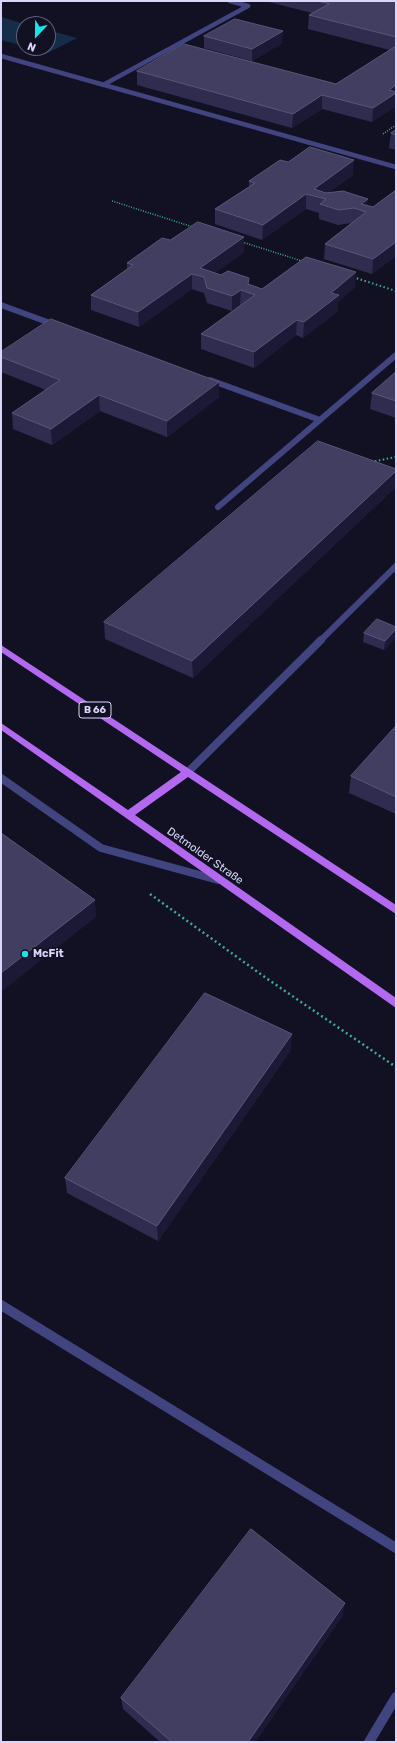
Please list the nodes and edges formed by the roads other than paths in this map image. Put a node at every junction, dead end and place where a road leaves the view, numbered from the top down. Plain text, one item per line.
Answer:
1 (230, 1) edge
2 (1, 56) edge
3 (103, 84) junction
4 (396, 166) edge
5 (1, 305) edge
6 (68, 329) edge
7 (396, 355) edge
8 (201, 377) edge
9 (320, 420) junction
10 (218, 507) dead end
11 (396, 566) edge
12 (1, 648) edge
13 (1, 726) edge
14 (188, 772) junction
15 (1, 778) edge
16 (128, 816) junction
17 (218, 880) junction
18 (396, 910) edge
19 (396, 1004) edge
20 (1, 1305) edge
21 (396, 1548) edge
22 (396, 1697) edge
23 (369, 1742) edge

1 - 3 street
2 - 3 street
3 - 4 street
5 - 6 street
7 - 9 street
8 - 9 street
9 - 10 street
11 - 14 street
12 - 14 main road, B 66
13 - 16 main road, Detmolder Straße
14 - 16 main road
14 - 18 main road, B 66
15 - 17 street
16 - 17 main road, Detmolder Straße
17 - 19 main road, Detmolder Straße
20 - 21 street
22 - 23 street

